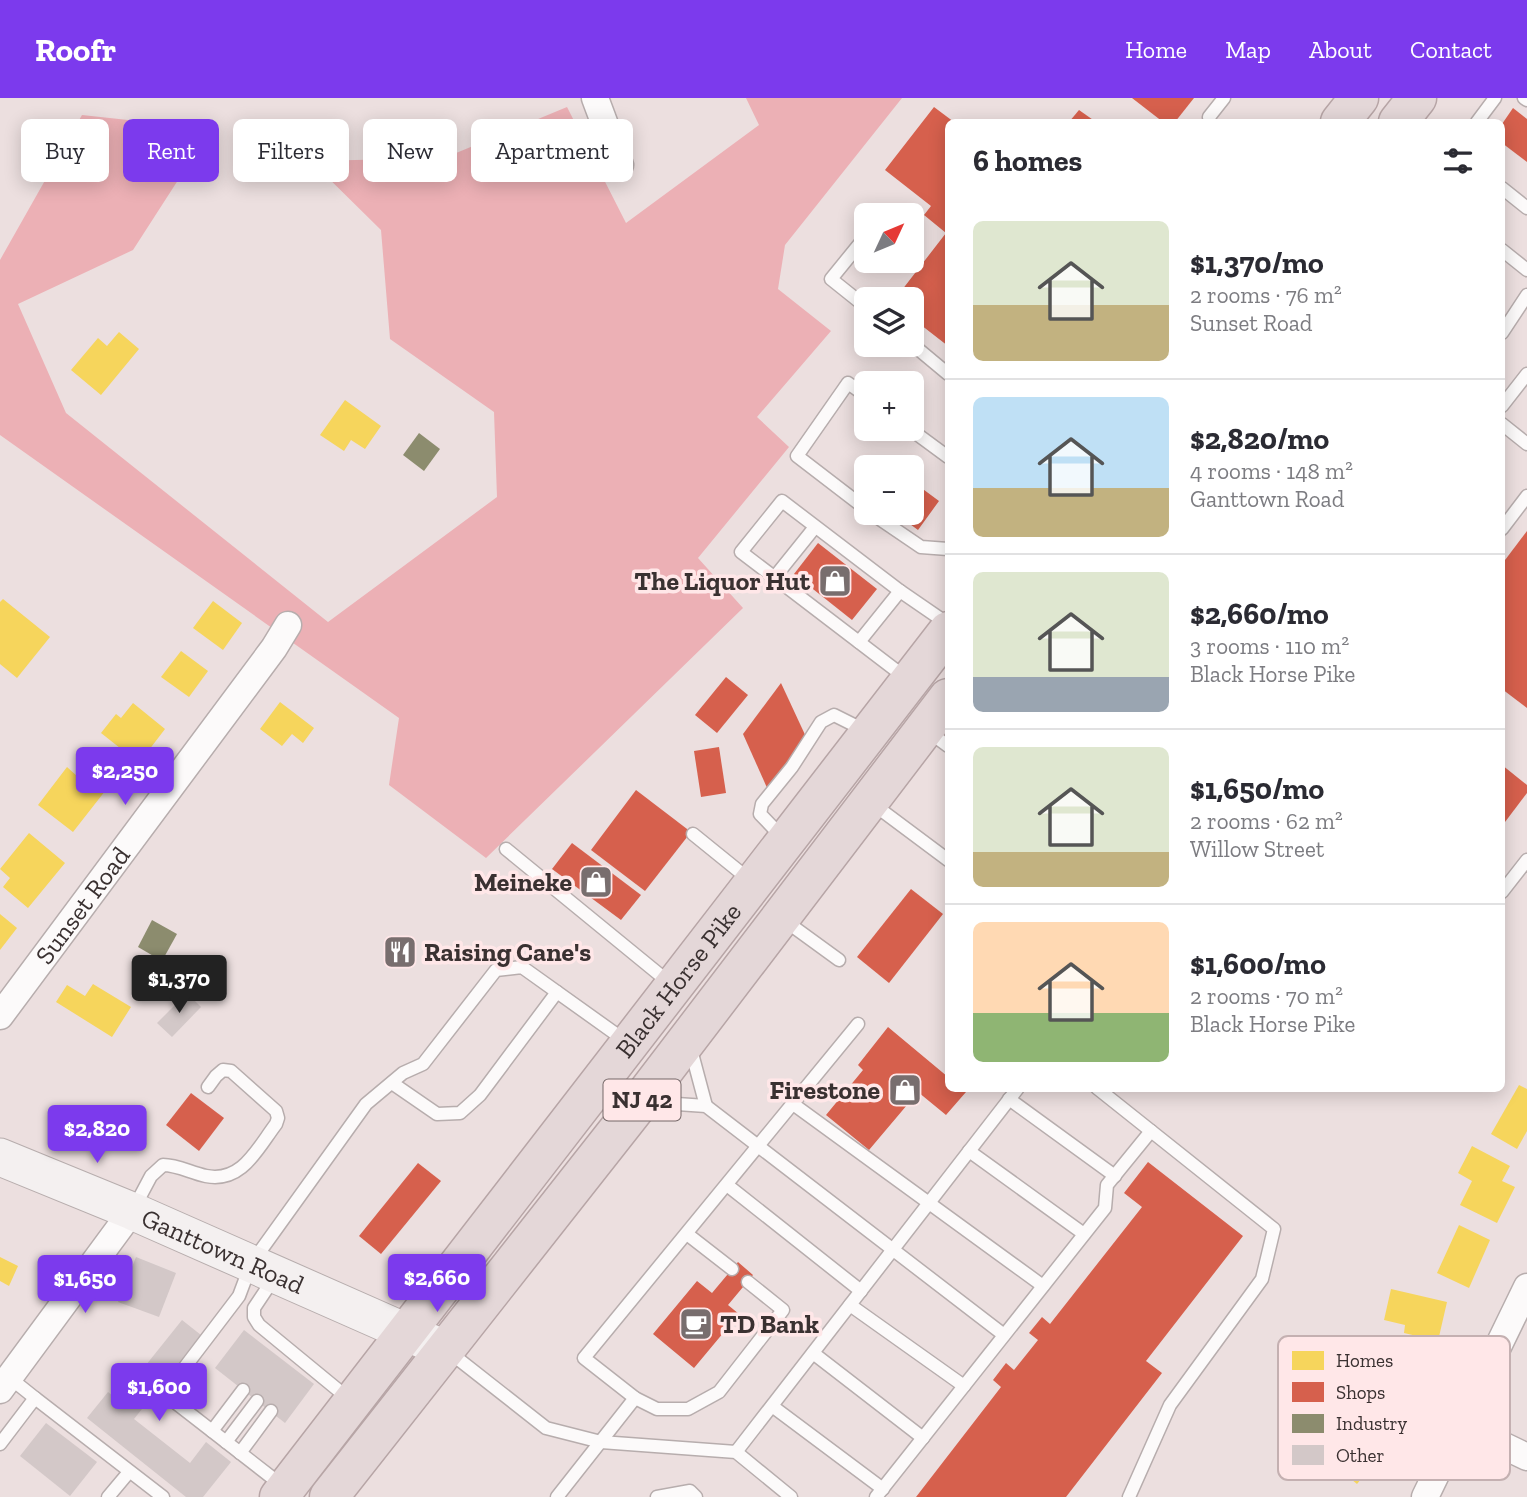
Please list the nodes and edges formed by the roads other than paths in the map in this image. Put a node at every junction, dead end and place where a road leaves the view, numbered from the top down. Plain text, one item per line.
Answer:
1 (595, 98) edge
2 (1224, 98) edge
3 (1359, 98) edge
4 (1417, 98) edge
5 (1495, 98) edge
6 (603, 119) edge
7 (1209, 119) edge
8 (1342, 119) edge
9 (1400, 119) edge
10 (1479, 119) edge
11 (1505, 190) edge
12 (1527, 208) edge
13 (854, 251) edge
14 (1505, 252) edge
15 (1527, 270) edge
16 (1527, 295) edge
17 (854, 297) edge
18 (1505, 323) edge
19 (924, 354) edge
20 (945, 372) edge
21 (1527, 374) edge
22 (854, 387) edge
23 (1505, 403) edge
24 (1505, 426) edge
25 (924, 439) edge
26 (1527, 444) edge
27 (945, 455) edge
28 (1527, 496) edge
29 (854, 500) edge
30 (889, 525) edge
31 (1505, 525) edge
32 (815, 527) junction
33 (945, 549) edge
34 (774, 578) junction
35 (900, 591) junction
36 (945, 622) edge
37 (288, 625) dead end
38 (945, 635) edge
39 (859, 642) junction
40 (910, 681) junction
41 (945, 709) edge
42 (937, 738) edge
43 (870, 801) junction
44 (693, 834) dead end
45 (506, 849) dead end
46 (945, 858) edge
47 (1527, 860) edge
48 (754, 883) junction
49 (1505, 888) edge
50 (781, 918) junction
51 (839, 960) dead end
52 (674, 987) junction
53 (557, 992) junction
54 (0, 1016) edge
55 (858, 1024) dead end
56 (689, 1039) junction
57 (630, 1044) junction
58 (392, 1083) junction
59 (208, 1087) dead end
60 (1102, 1092) edge
61 (1013, 1094) edge
62 (640, 1102) junction
63 (793, 1104) junction
64 (706, 1106) junction
65 (1151, 1131) junction
66 (758, 1147) junction
67 (969, 1151) junction
68 (0, 1157) edge
69 (1115, 1176) junction
70 (727, 1185) junction
71 (929, 1203) junction
72 (132, 1211) junction
73 (687, 1234) junction
74 (1084, 1234) junction
75 (893, 1250) junction
76 (732, 1269) dead end
77 (264, 1270) junction
78 (748, 1282) dead end
79 (1044, 1286) junction
80 (1527, 1287) edge
81 (861, 1291) junction
82 (850, 1305) junction
83 (407, 1333) junction
84 (1004, 1335) junction
85 (1503, 1336) edge
86 (444, 1349) junction
87 (813, 1353) junction
88 (5, 1384) edge
89 (964, 1386) junction
90 (243, 1390) dead end
91 (35, 1398) junction
92 (635, 1398) junction
93 (257, 1401) dead end
94 (353, 1403) junction
95 (772, 1406) junction
96 (271, 1412) dead end
97 (212, 1431) junction
98 (923, 1438) junction
99 (226, 1442) junction
100 (601, 1442) junction
101 (0, 1444) edge
102 (1510, 1449) edge
103 (736, 1452) junction
104 (240, 1453) junction
105 (1527, 1457) edge
106 (128, 1472) junction
107 (1433, 1480) edge
108 (282, 1493) edge
109 (880, 1493) edge
110 (564, 1494) edge
111 (108, 1497) edge
112 (163, 1497) edge
113 (328, 1497) edge
114 (657, 1497) edge
115 (696, 1497) edge
116 (791, 1497) edge
117 (1129, 1497) edge
118 (1425, 1497) edge

1 - 6 street
2 - 7 lane
3 - 8 highway
4 - 9 highway
5 - 10 lane
11 - 12 lane
13 - 17 lane
14 - 15 lane
16 - 18 lane
19 - 20 lane
21 - 23 lane
22 - 29 lane
24 - 26 lane
25 - 27 lane
28 - 31 lane
30 - 33 lane
32 - 34 lane
32 - 34 lane
32 - 35 lane
34 - 39 lane
35 - 36 lane
35 - 39 lane
37 - 54 street, Sunset Road
38 - 40 highway, Black Horse Pike / NJ 42
39 - 40 lane
40 - 48 highway, Black Horse Pike / NJ 42
41 - 42 highway, Black Horse Pike / NJ 42
42 - 43 highway, Black Horse Pike / NJ 42
43 - 46 lane
43 - 50 highway, Black Horse Pike / NJ 42
44 - 48 lane
45 - 52 lane
47 - 49 lane
48 - 52 highway, Black Horse Pike / NJ 42
50 - 51 lane
50 - 56 highway, Black Horse Pike / NJ 42
52 - 57 highway, Black Horse Pike / NJ 42
53 - 57 lane
53 - 58 lane
53 - 58 lane
55 - 63 lane
56 - 62 highway, Black Horse Pike / NJ 42
56 - 64 lane
57 - 83 highway, Black Horse Pike / NJ 42
58 - 77 lane
59 - 72 lane
60 - 65 lane
61 - 67 lane
61 - 69 lane
62 - 64 lane
62 - 86 highway, Black Horse Pike / NJ 42
63 - 66 lane
63 - 71 lane
64 - 66 lane
65 - 69 lane
65 - 117 lane
66 - 70 lane
66 - 75 lane
67 - 71 lane
67 - 74 lane
68 - 72 street, Ganttown Road
69 - 74 lane
70 - 73 lane
70 - 81 lane
71 - 75 lane
71 - 79 lane
72 - 77 street, Ganttown Road
72 - 88 street
73 - 76 lane
73 - 92 lane
74 - 79 lane
75 - 81 lane
75 - 84 lane
77 - 83 street, Ganttown Road
77 - 94 lane
77 - 97 lane
78 - 92 lane
79 - 84 lane
80 - 85 street
81 - 82 lane
82 - 87 lane
82 - 89 lane
83 - 86 street, Ganttown Road
83 - 94 highway, Black Horse Pike / NJ 42
84 - 89 lane
86 - 100 lane
86 - 113 highway, Black Horse Pike / NJ 42
87 - 95 lane
87 - 98 lane
88 - 91 lane
89 - 98 lane
90 - 97 lane
91 - 101 lane
91 - 106 lane
92 - 100 lane
93 - 99 lane
94 - 108 highway, Black Horse Pike / NJ 42
95 - 103 lane
95 - 109 lane
96 - 104 lane
97 - 99 lane
98 - 109 lane
99 - 104 lane
100 - 103 lane
100 - 110 lane
102 - 105 street
103 - 116 lane
104 - 108 lane
106 - 111 lane
106 - 112 lane
107 - 118 street
114 - 115 lane

